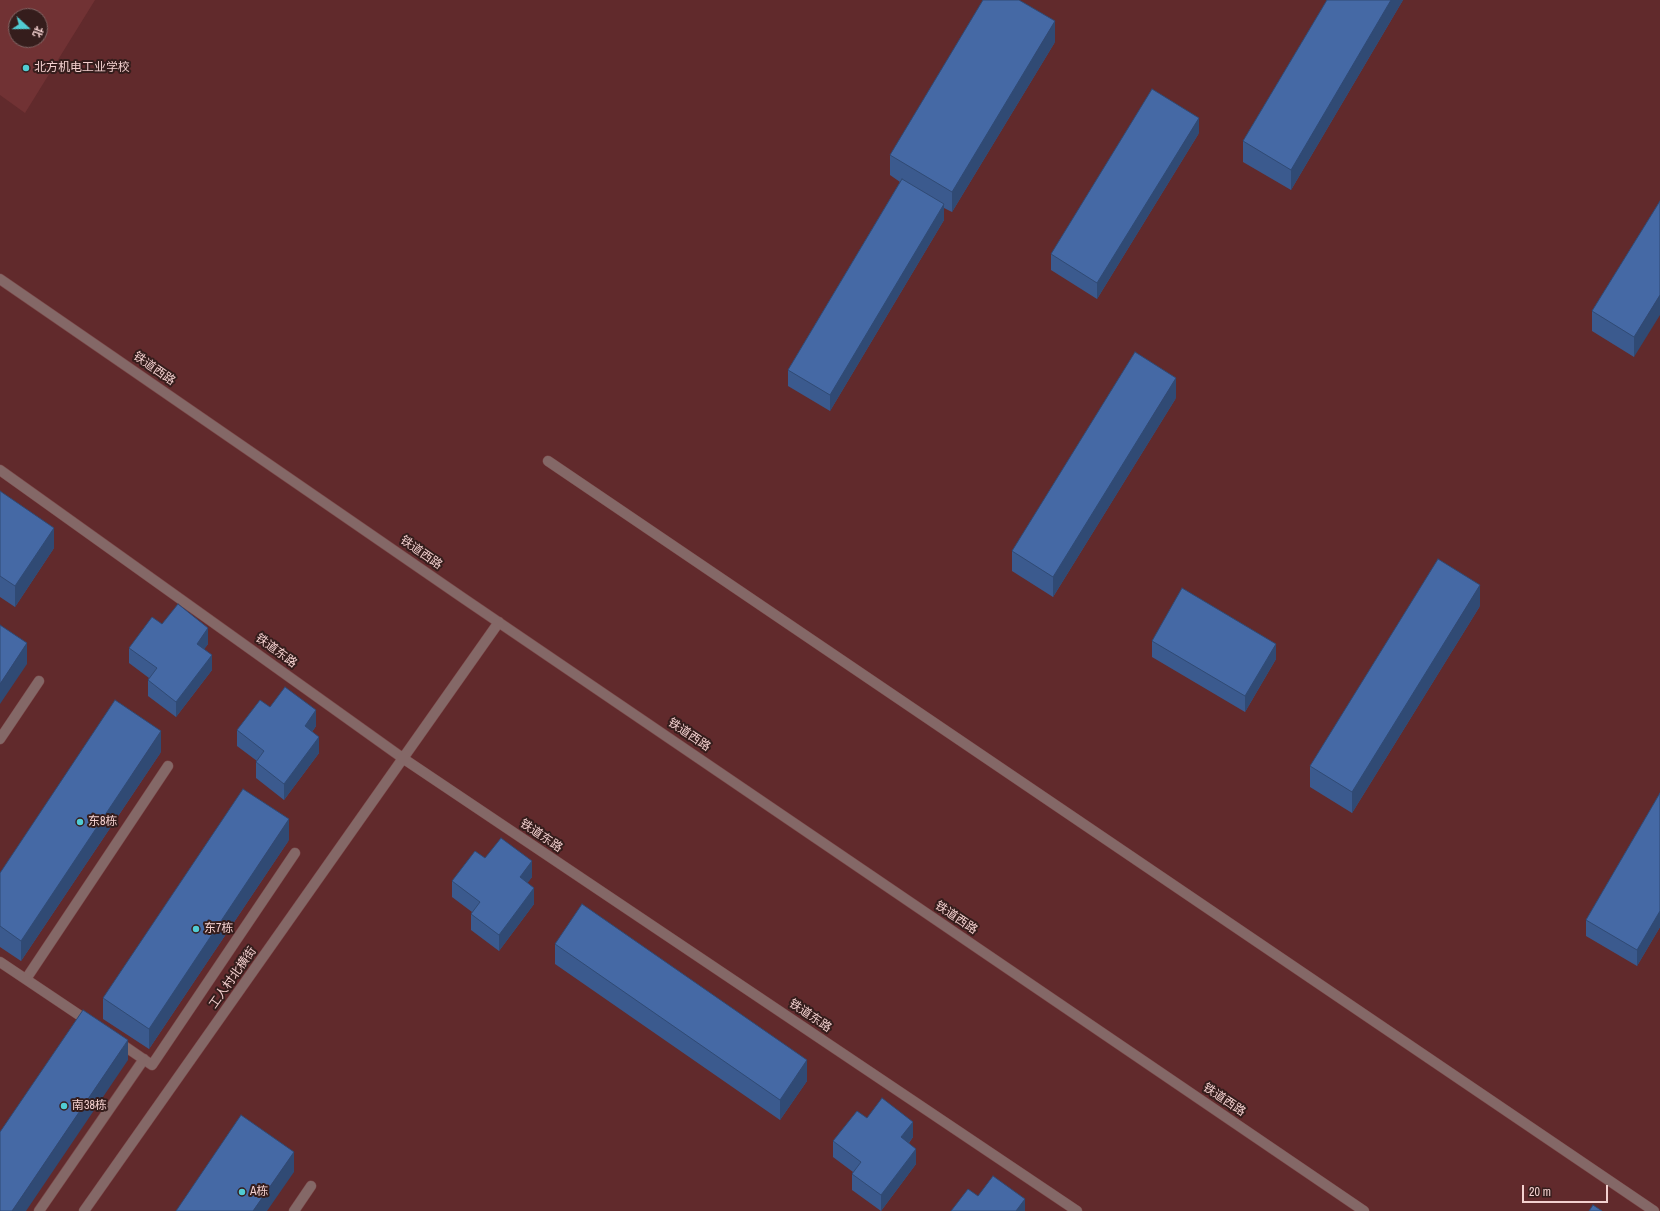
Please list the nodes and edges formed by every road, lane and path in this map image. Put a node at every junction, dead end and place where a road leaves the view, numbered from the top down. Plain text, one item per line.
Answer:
1 (0, 279) edge
2 (548, 461) dead end
3 (0, 470) edge
4 (499, 622) junction
5 (39, 681) dead end
6 (0, 739) edge
7 (404, 759) junction
8 (168, 766) dead end
9 (295, 853) dead end
10 (2, 966) edge
11 (26, 979) junction
12 (98, 1028) edge
13 (111, 1037) edge
14 (144, 1059) junction
15 (311, 1186) dead end
16 (39, 1211) edge
17 (84, 1211) edge
18 (294, 1211) edge
19 (1077, 1211) edge
20 (1364, 1211) edge
21 (1654, 1211) edge

1 - 4 street, 铁道西路
2 - 21 street
3 - 7 street, 铁道东路
4 - 7 street, 工人村北横街
4 - 20 street, 铁道西路
5 - 6 street
7 - 17 street, 工人村北横街
7 - 19 street, 铁道东路
8 - 11 street
9 - 14 street
10 - 11 street
11 - 12 street
13 - 14 street
14 - 16 street
15 - 18 street

